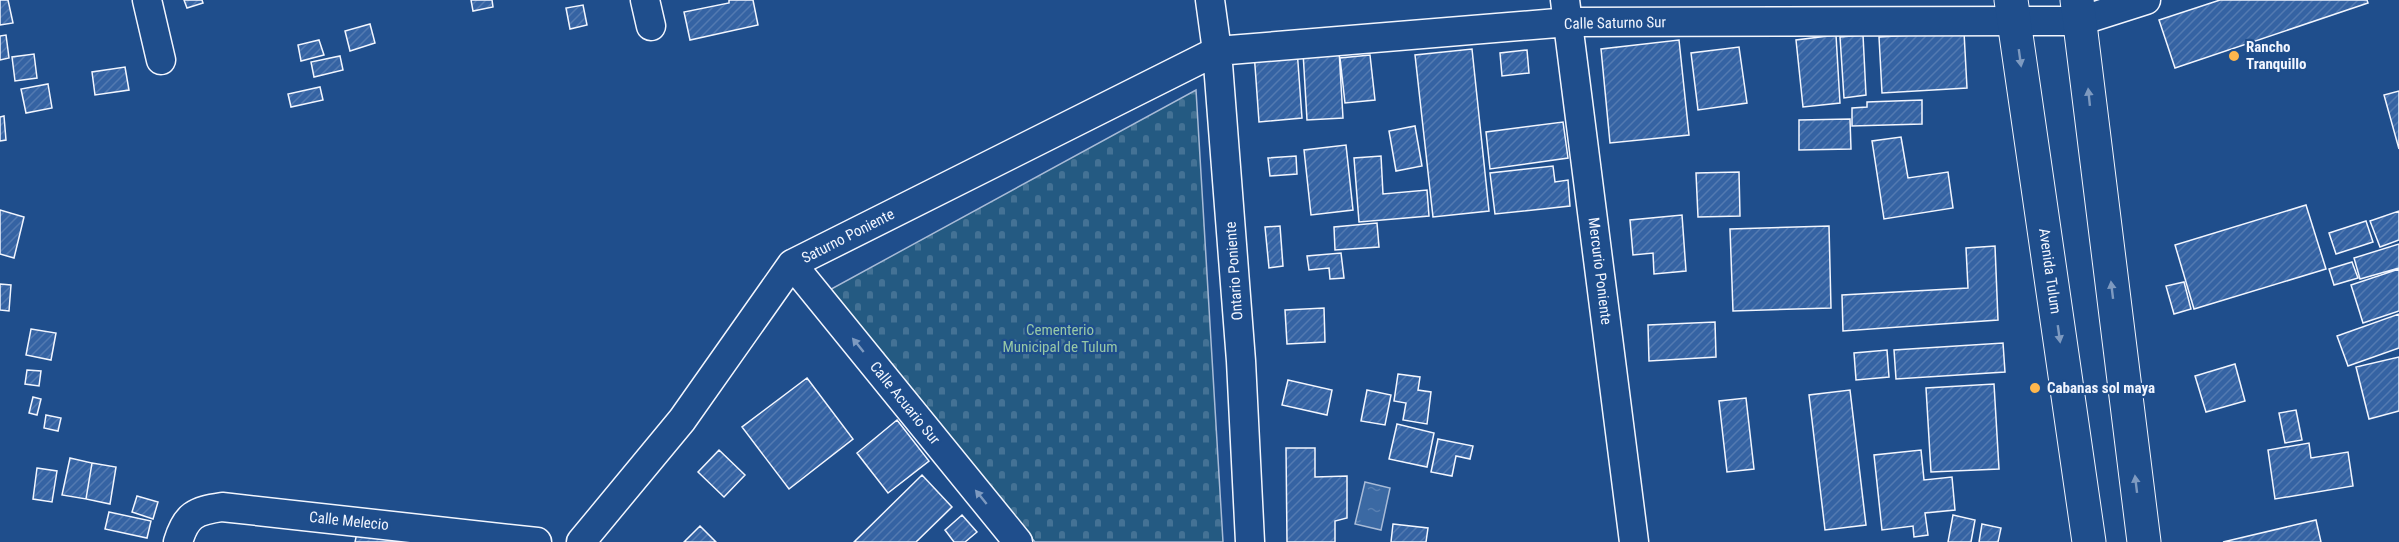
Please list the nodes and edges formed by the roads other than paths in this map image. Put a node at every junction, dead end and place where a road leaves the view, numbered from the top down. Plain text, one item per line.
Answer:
1 (147, 0) edge
2 (1210, 0) edge
3 (2146, 0) edge
4 (2079, 10) edge
5 (1567, 11) edge
6 (2013, 11) edge
7 (1216, 51) junction
8 (161, 60) dead end
9 (792, 264) junction
10 (178, 542) edge
11 (537, 542) edge
12 (581, 542) edge
13 (1018, 542) edge
14 (1250, 542) edge
15 (1635, 542) edge
16 (2089, 542) edge
17 (2144, 542) edge

1 - 8 street
2 - 7 street, Ontario Poniente
3 - 4 street, Calle Saturno Sur
4 - 6 street, Calle Saturno Sur
17 -> 4 main road
5 - 6 street, Calle Saturno Sur
5 - 7 street, Calle Saturno Sur
5 - 15 street, Mercurio Poniente
6 -> 16 main road, Avenida Tulum
7 - 9 street, Saturno Poniente
7 - 14 street, Ontario Poniente
9 - 12 street, Saturno Poniente
13 -> 9 street, Calle Acuario Sur
10 - 11 street, Calle Melecio

